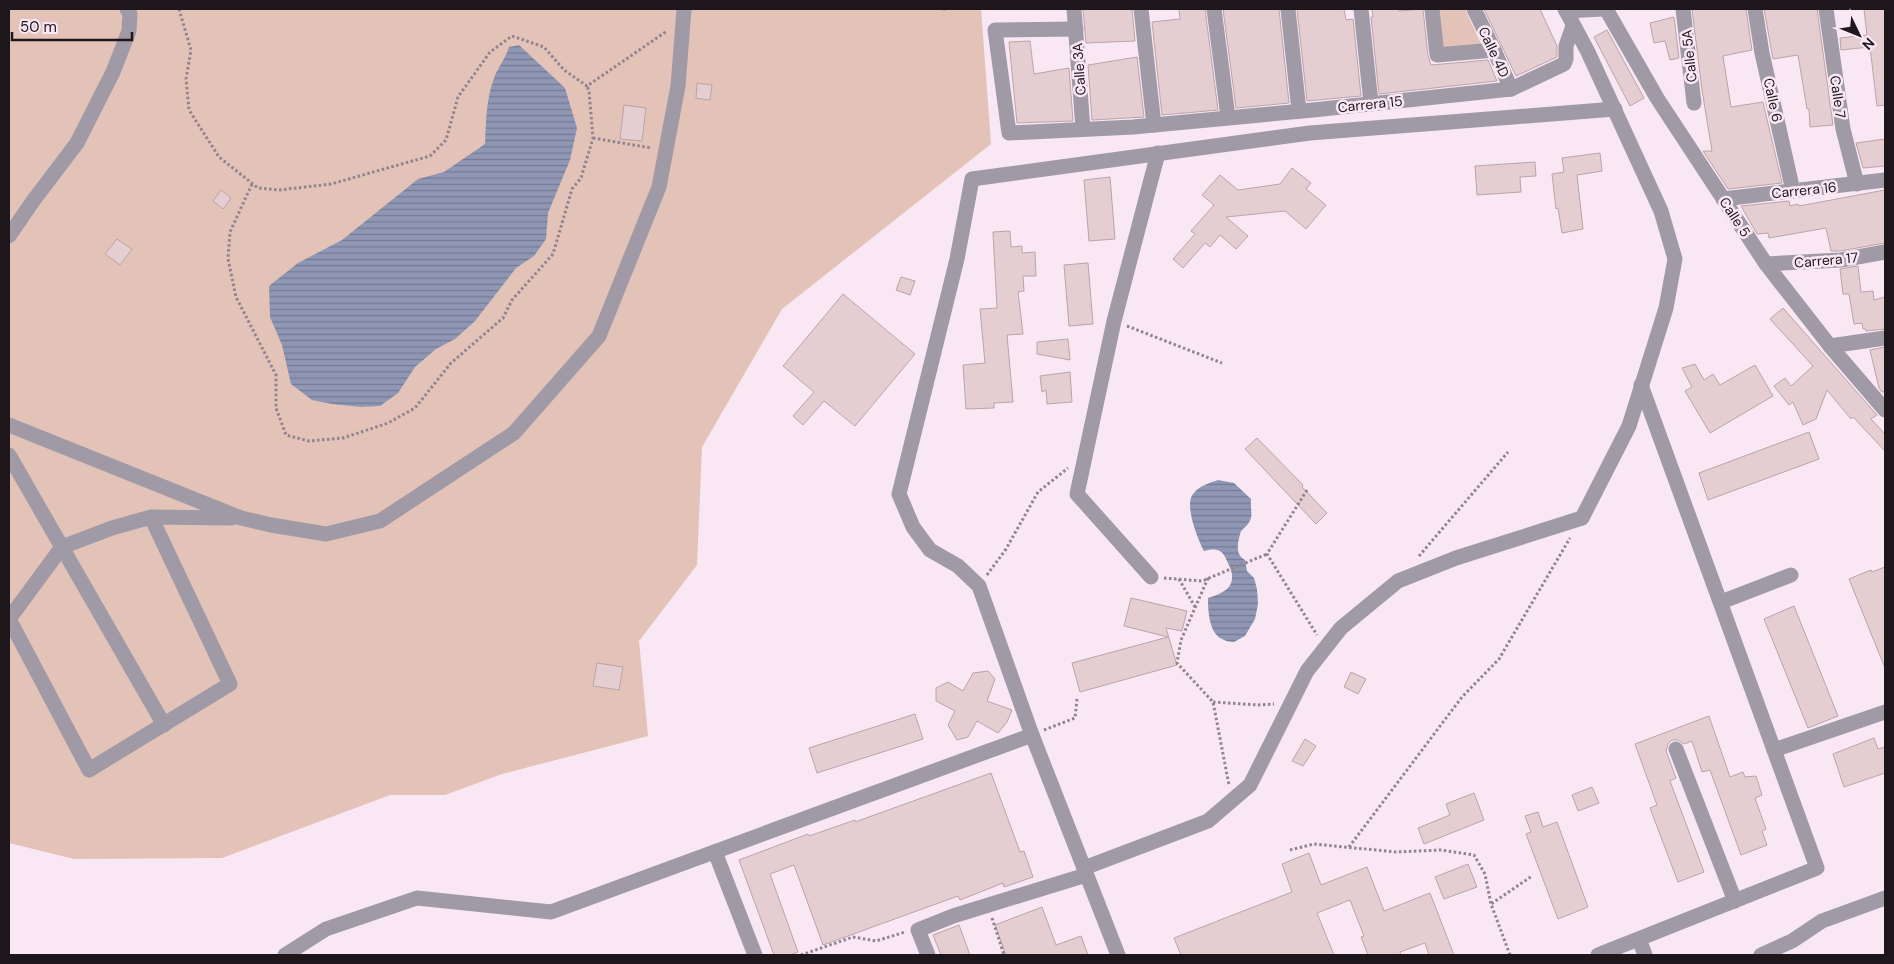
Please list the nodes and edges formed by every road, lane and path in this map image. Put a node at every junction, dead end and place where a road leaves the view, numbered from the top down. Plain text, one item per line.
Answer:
1 (127, 9) edge
2 (179, 9) edge
3 (1074, 9) edge
4 (1141, 9) edge
5 (1214, 9) edge
6 (1288, 9) edge
7 (1361, 9) edge
8 (1432, 9) edge
9 (1474, 9) edge
10 (1602, 9) edge
11 (1606, 9) edge
12 (1683, 9) edge
13 (1755, 9) edge
14 (1826, 9) edge
15 (1566, 10) edge
16 (684, 15) edge
17 (1573, 26) junction
18 (1076, 29) junction
19 (1494, 50) junction
20 (587, 86) junction
21 (1511, 89) junction
22 (1372, 103) junction
23 (1694, 103) dead end
24 (1615, 109) junction
25 (1300, 111) junction
26 (1228, 117) junction
27 (1154, 125) junction
28 (1083, 128) junction
29 (593, 138) junction
30 (666, 150) junction
31 (1158, 153) junction
32 (1885, 180) edge
33 (252, 184) junction
34 (1856, 184) junction
35 (1792, 191) junction
36 (1723, 199) junction
37 (9, 236) edge
38 (1885, 252) edge
39 (1766, 264) junction
40 (1114, 320) junction
41 (1885, 338) edge
42 (1830, 346) junction
43 (1222, 363) dead end
44 (1641, 385) junction
45 (1885, 408) edge
46 (9, 425) edge
47 (1508, 452) dead end
48 (1086, 454) junction
49 (9, 455) edge
50 (1307, 490) dead end
51 (151, 518) junction
52 (241, 518) junction
53 (1582, 518) junction
54 (62, 547) junction
55 (1267, 554) junction
56 (1417, 558) dead end
57 (1791, 575) dead end
58 (1151, 577) joint
59 (1208, 578) junction
60 (1179, 579) junction
61 (979, 586) junction
62 (1721, 602) junction
63 (1195, 608) junction
64 (1325, 648) junction
65 (1077, 699) dead end
66 (1212, 702) junction
67 (1291, 703) junction
68 (1885, 712) edge
69 (164, 725) junction
70 (1032, 735) junction
71 (1676, 749) dead end
72 (1774, 750) junction
73 (1232, 801) junction
74 (1349, 847) junction
75 (1290, 850) dead end
76 (715, 852) junction
77 (1085, 871) junction
78 (1532, 876) dead end
79 (1885, 898) edge
80 (1735, 901) junction
81 (1491, 904) junction
82 (988, 905) junction
83 (918, 930) junction
84 (1639, 939) junction
85 (285, 955) edge
86 (755, 955) edge
87 (801, 955) edge
88 (928, 955) edge
89 (1002, 955) edge
90 (1118, 955) edge
91 (1510, 955) edge
92 (1598, 955) edge
93 (1646, 955) edge
94 (1761, 955) edge

1 - 37 street
2 - 33 path
3 - 18 street, Calle 3A
4 - 27 street
5 - 26 street
6 - 25 street
7 - 22 street
8 - 19 street
9 - 19 street, Calle 4D
10 - 15 street
11 - 36 street, Calle 5
12 - 23 street, Calle 5A
13 - 35 street, Calle 6
14 - 34 street, Calle 7
15 - 17 street
16 - 20 path
16 - 30 street
17 - 21 street, Calle 4D
17 - 24 street
18 - 28 street, Calle 3A
18 - 28 street, Carrera 15
19 - 21 street, Calle 4D
20 - 29 path
20 - 33 path
21 - 22 street, Carrera 15
22 - 25 street, Carrera 15
24 - 31 street
24 - 44 street
25 - 26 street, Carrera 15
26 - 27 street, Carrera 15
27 - 28 street, Carrera 15
29 - 30 path
29 - 33 path
30 - 52 street
31 - 40 street
31 - 61 street
32 - 34 street, Carrera 16
34 - 35 street, Carrera 16
35 - 36 street, Carrera 16
36 - 39 street, Calle 5
38 - 39 street, Carrera 17
39 - 42 street, Calle 5
40 - 43 path
40 - 48 street
41 - 42 street
42 - 45 street, Calle 5
44 - 53 street
44 - 62 street
46 - 52 street
47 - 56 path
48 - 58 street
48 - 61 path
49 - 54 street
50 - 55 path
51 - 52 street
51 - 54 street
51 - 69 street
53 - 64 street
53 - 74 path
54 - 69 street
54 - 69 street
55 - 59 path
55 - 64 path
57 - 62 street
58 - 60 path
59 - 60 path
59 - 63 path
60 - 63 path
61 - 70 street
62 - 72 street
63 - 66 path
64 - 67 street
65 - 70 path
66 - 67 path
66 - 73 path
67 - 73 street
68 - 72 street
70 - 76 street
70 - 77 street
71 - 80 street
72 - 80 street
73 - 77 street
74 - 75 path
74 - 81 path
76 - 85 street
76 - 86 street
77 - 82 street
77 - 90 street
78 - 81 path
79 - 94 street
80 - 84 street
81 - 91 path
82 - 83 street
82 - 89 path
83 - 87 path
83 - 88 street
84 - 92 street
84 - 93 street

